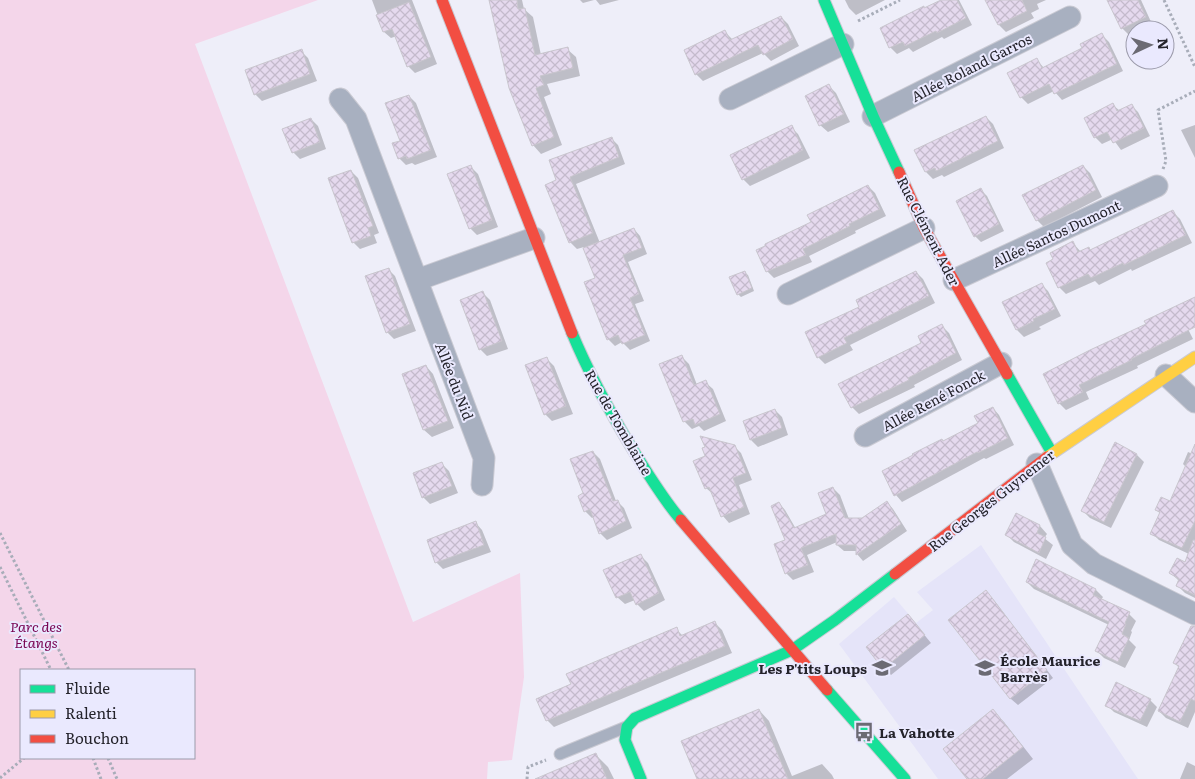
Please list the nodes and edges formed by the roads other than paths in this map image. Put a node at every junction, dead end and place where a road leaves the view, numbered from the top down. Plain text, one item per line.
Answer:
1 (442, 0) edge
2 (824, 0) edge
3 (1070, 17) dead end
4 (840, 38) junction
5 (340, 99) dead end
6 (730, 99) dead end
7 (873, 116) junction
8 (1158, 186) road end
9 (924, 228) junction
10 (534, 238) junction
11 (417, 280) junction
12 (954, 280) junction
13 (788, 294) dead end
14 (1195, 357) edge
15 (1001, 363) junction
16 (1166, 375) junction
17 (1195, 402) edge
18 (865, 436) dead end
19 (1045, 458) junction
20 (482, 484) dead end
21 (1195, 614) edge
22 (792, 650) junction
23 (627, 727) junction
24 (560, 754) road end
25 (641, 779) edge
26 (904, 779) edge

1 - 10 street, Rue de Tomblaine
2 - 4 street, Rue Clément Ader
3 - 7 street, Allée Roland Garros
4 - 6 street
4 - 7 street, Rue Clément Ader
5 - 11 street, Allée du Nid
7 - 9 street, Rue Clément Ader
8 - 12 street, Allée Santos Dumont
9 - 12 street, Rue Clément Ader
9 - 13 street
10 - 11 street
10 - 22 street, Rue de Tomblaine
11 - 20 street, Allée du Nid
12 - 15 street, Rue Clément Ader
14 - 16 street, Rue Georges Guynemer
15 - 18 street, Allée René Fonck
15 - 19 street, Rue Clément Ader
16 - 17 street
16 - 19 street, Rue Georges Guynemer
19 - 21 street
19 - 22 street, Rue Georges Guynemer
22 - 23 street, Rue Georges Guynemer
22 - 26 street, Rue de Tomblaine
23 - 24 lane
23 - 25 street

